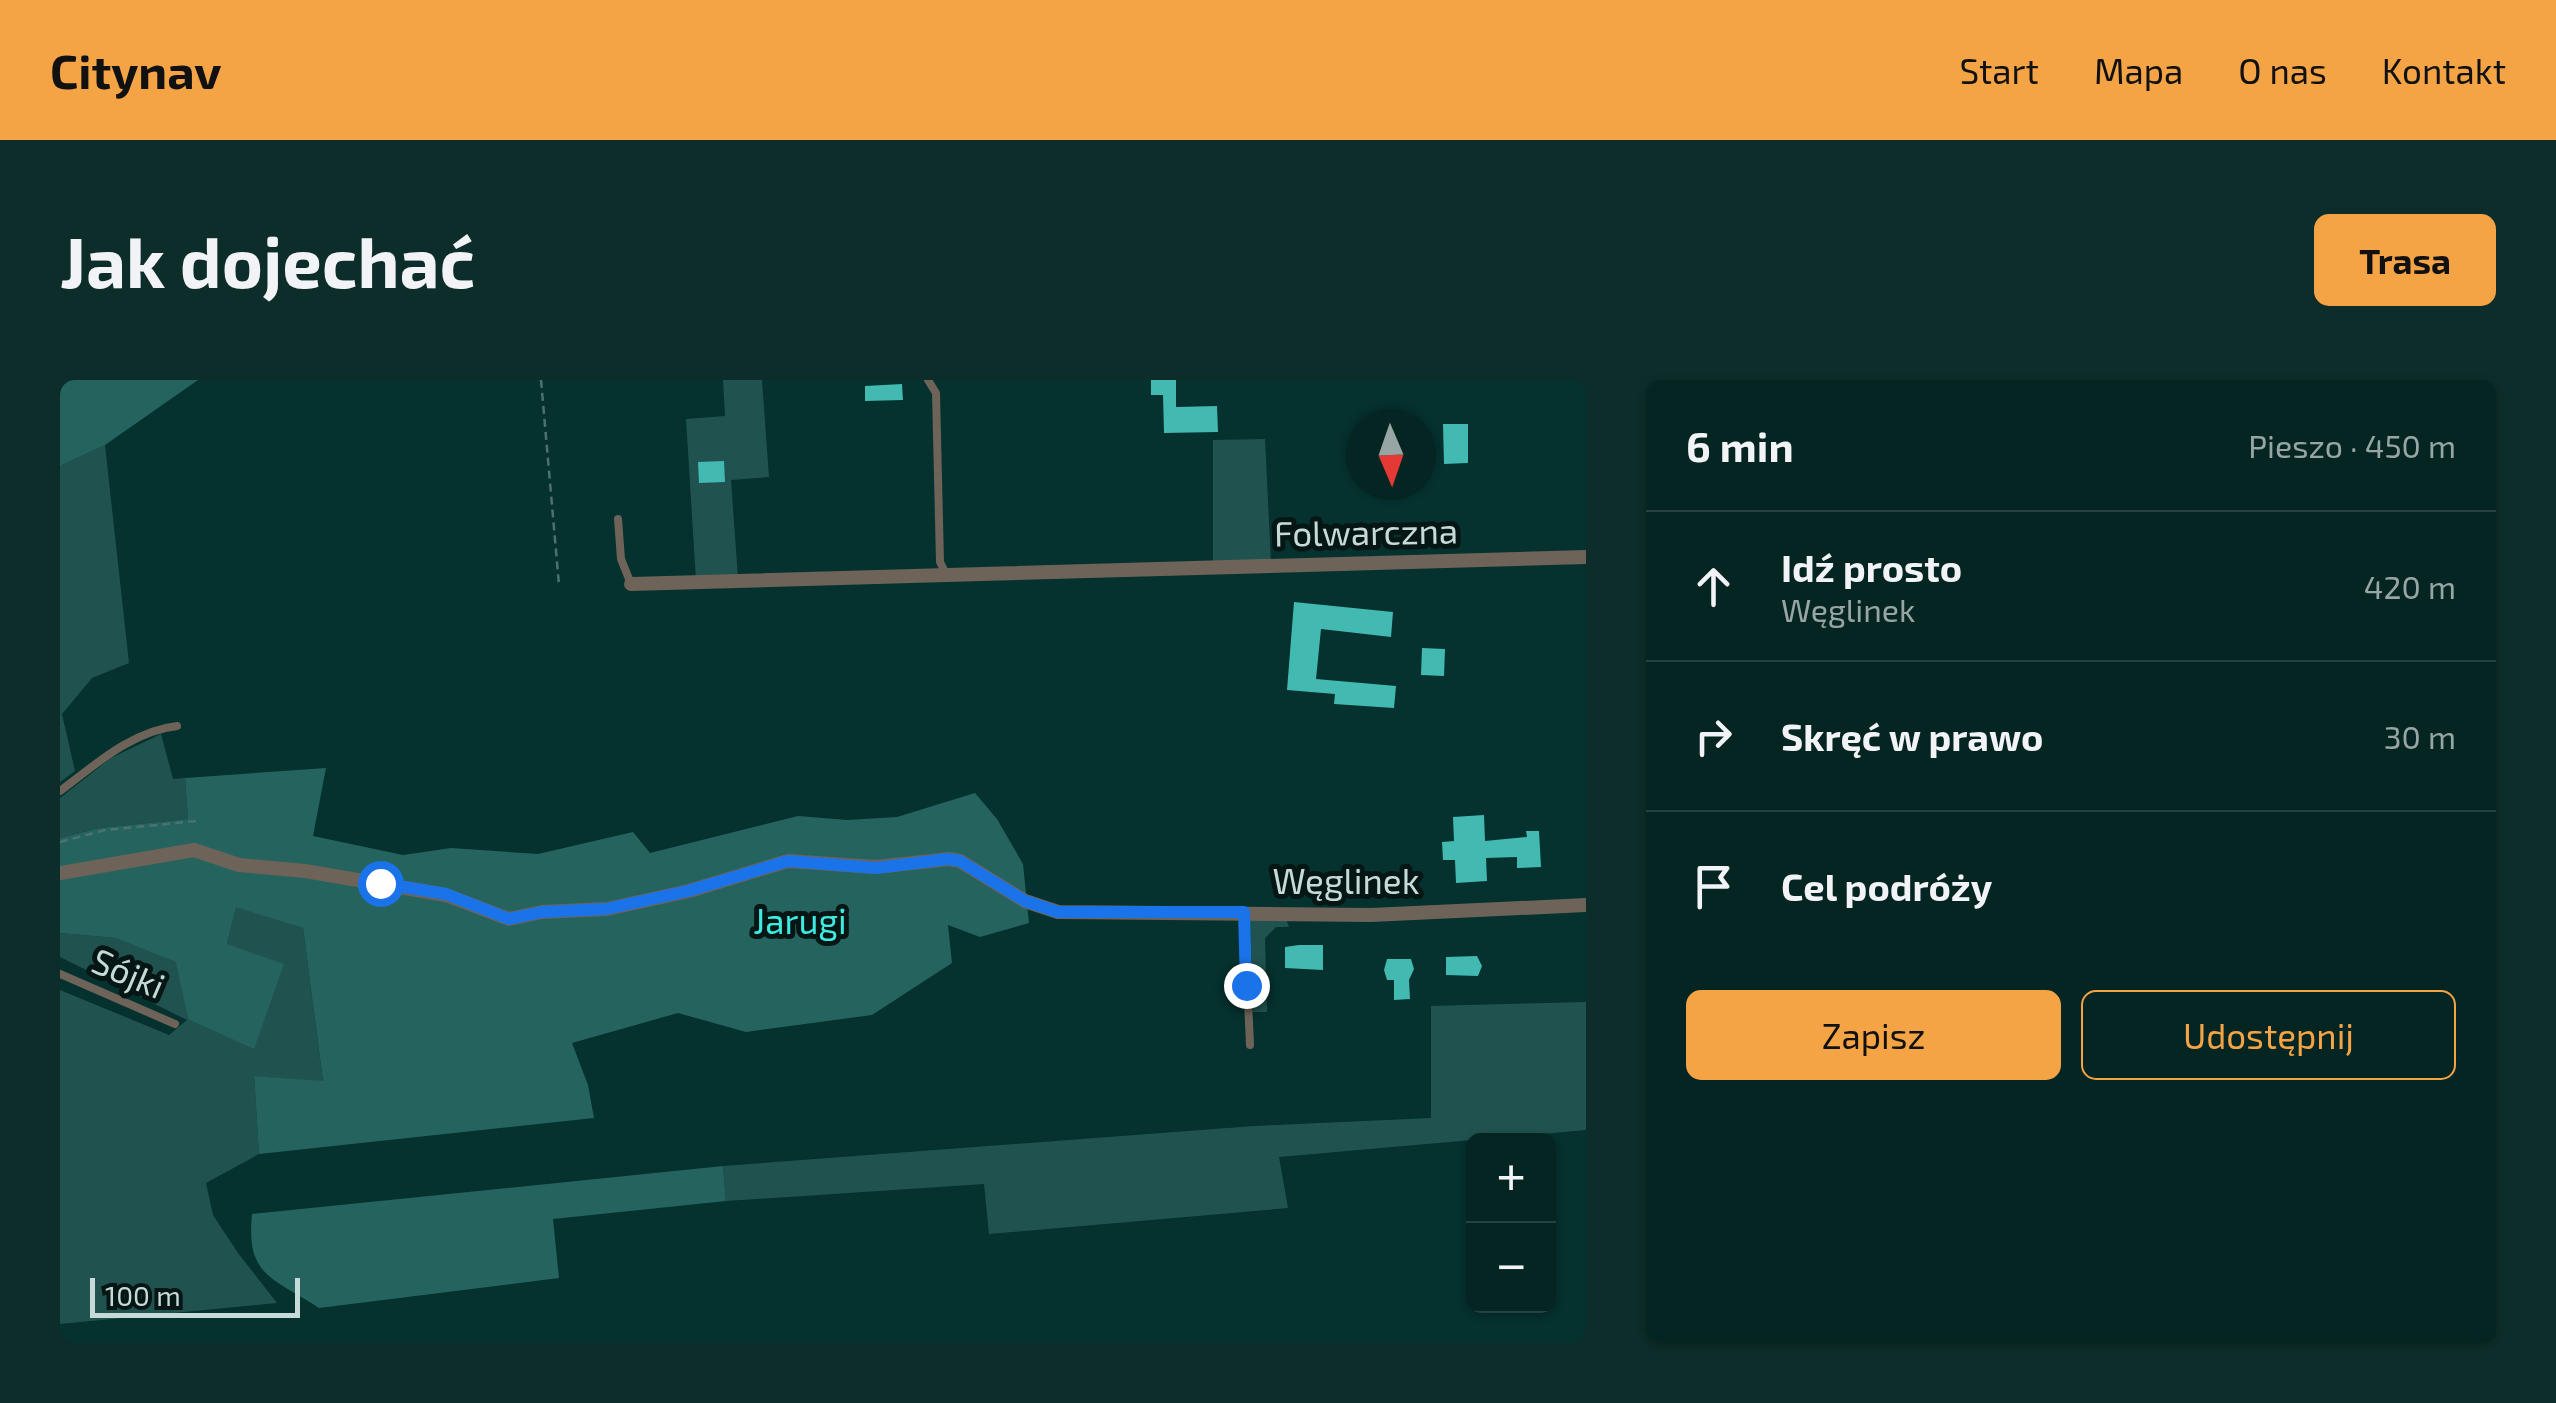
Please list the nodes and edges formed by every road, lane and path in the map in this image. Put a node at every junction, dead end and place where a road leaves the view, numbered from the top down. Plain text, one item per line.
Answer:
1 (541, 380) edge
2 (928, 380) edge
3 (618, 519) dead end
4 (1586, 557) edge
5 (947, 576) junction
6 (630, 584) joint
7 (558, 585) dead end
8 (177, 726) dead end
9 (60, 792) edge
10 (198, 821) dead end
11 (60, 842) edge
12 (60, 873) edge
13 (1586, 904) edge
14 (1244, 912) junction
15 (60, 974) edge
16 (175, 1024) dead end
17 (1250, 1046) dead end

1 - 7 path
2 - 5 lane
3 - 6 lane
4 - 5 street, Folwarczna
5 - 6 street, Folwarczna
8 - 9 lane
10 - 11 path
12 - 14 street, Węglinek
13 - 14 street, Węglinek
14 - 17 lane
15 - 16 lane, Sójki

